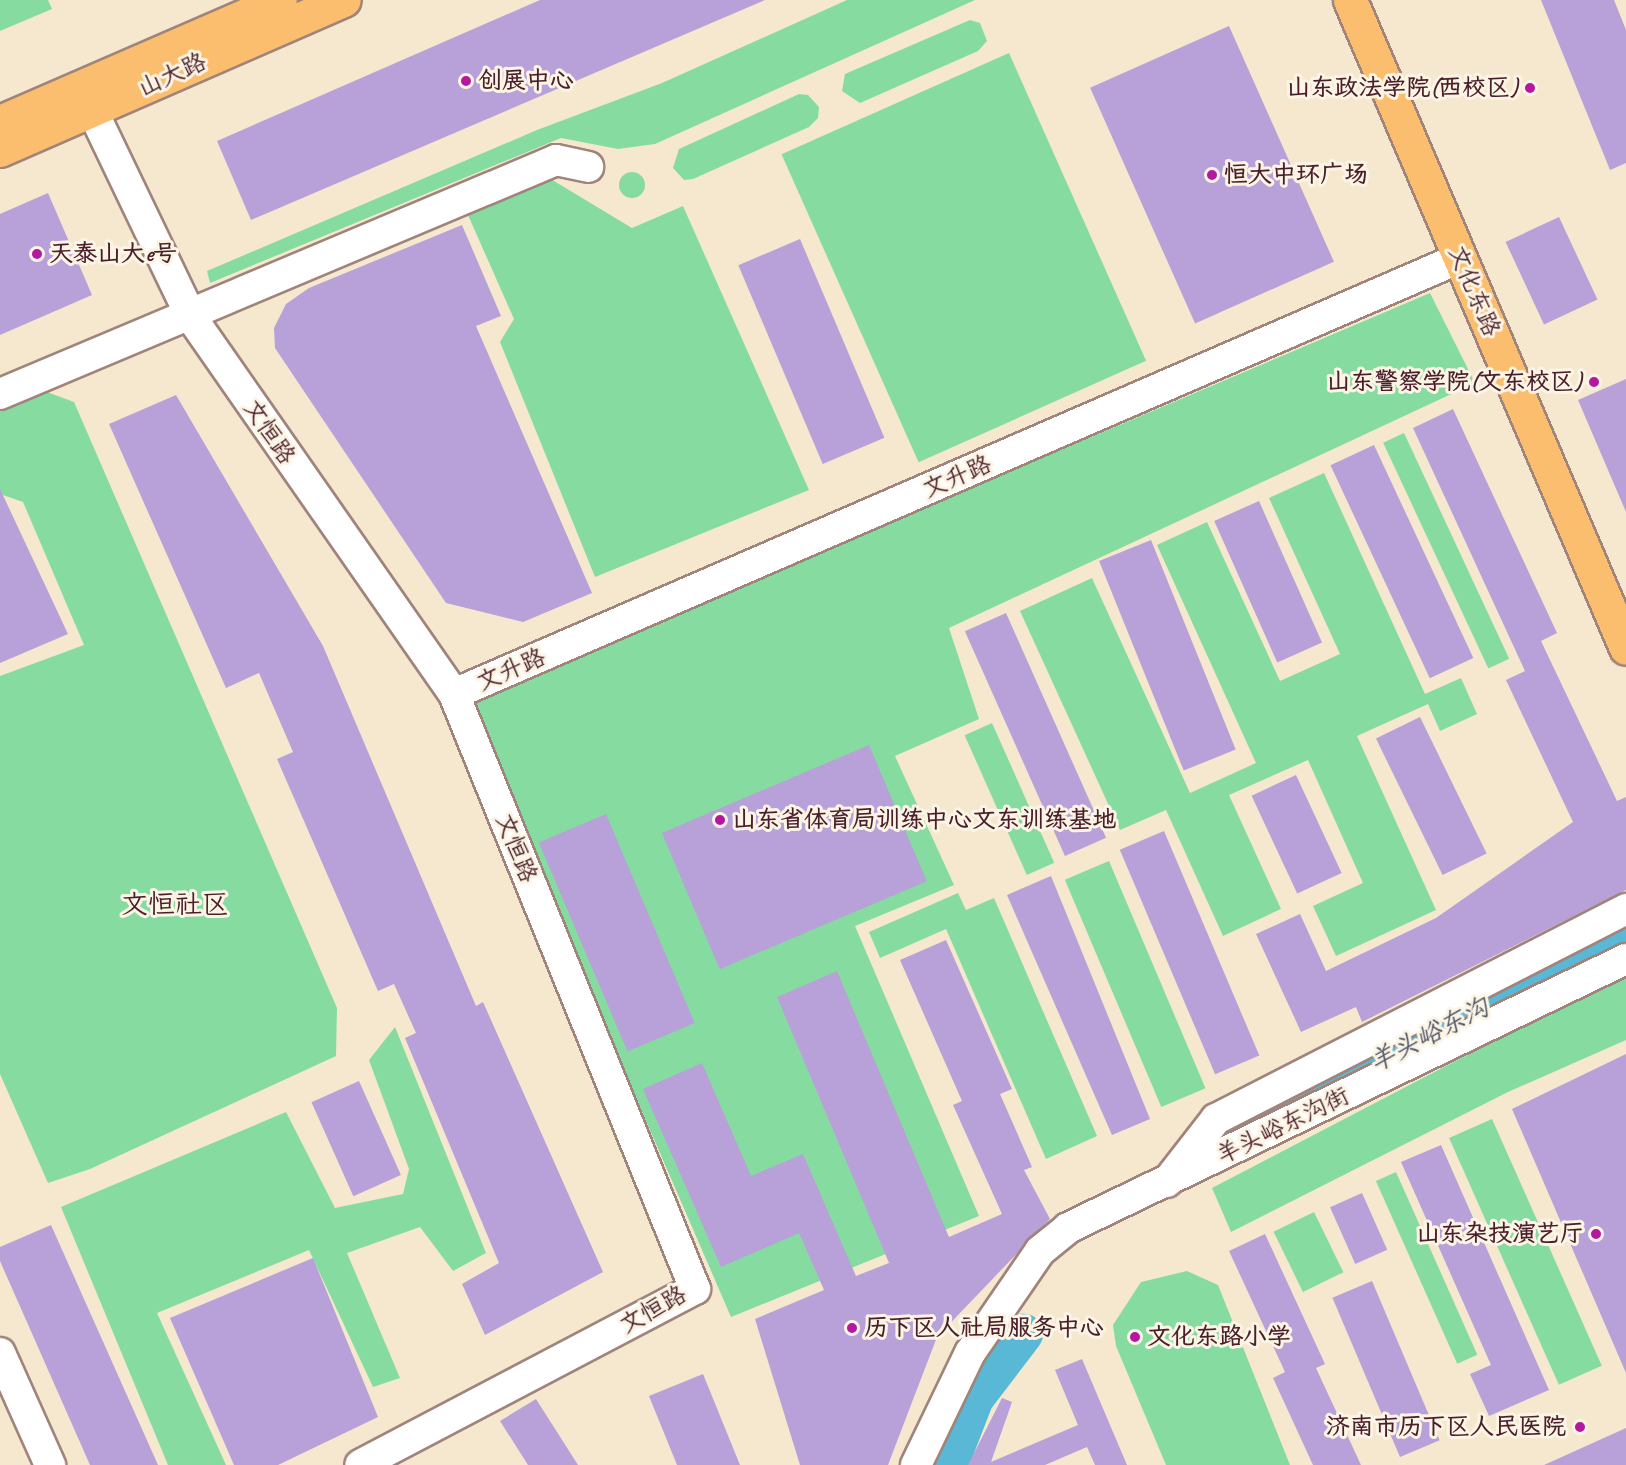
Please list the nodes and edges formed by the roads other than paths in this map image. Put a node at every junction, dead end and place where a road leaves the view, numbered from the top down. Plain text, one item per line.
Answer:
1 (280, 0) edge
2 (344, 0) edge
3 (1350, 0) edge
4 (92, 110) junction
5 (0, 122) edge
6 (0, 150) edge
7 (588, 167) dead end
8 (1460, 258) junction
9 (191, 317) junction
10 (0, 394) edge
11 (1626, 648) edge
12 (454, 694) junction
13 (1626, 909) edge
14 (1626, 959) edge
15 (1167, 1182) junction
16 (0, 1353) edge
17 (50, 1465) edge
18 (360, 1465) edge
19 (916, 1465) edge

1 - 5 main road, 山大路
2 - 4 main road, 山大路
3 - 8 main road, 文化东路
4 - 6 main road, 山大路
4 - 9 street, 文恒路
7 - 9 street
8 - 11 main road, 文化东路
8 - 12 street, 文升路
9 - 10 street
9 - 12 street, 文恒路
12 - 18 street, 文恒路
13 - 15 street, 羊头峪东沟街
14 - 15 street, 羊头峪东沟街
15 - 19 street, 羊头峪东沟街
16 - 17 street

